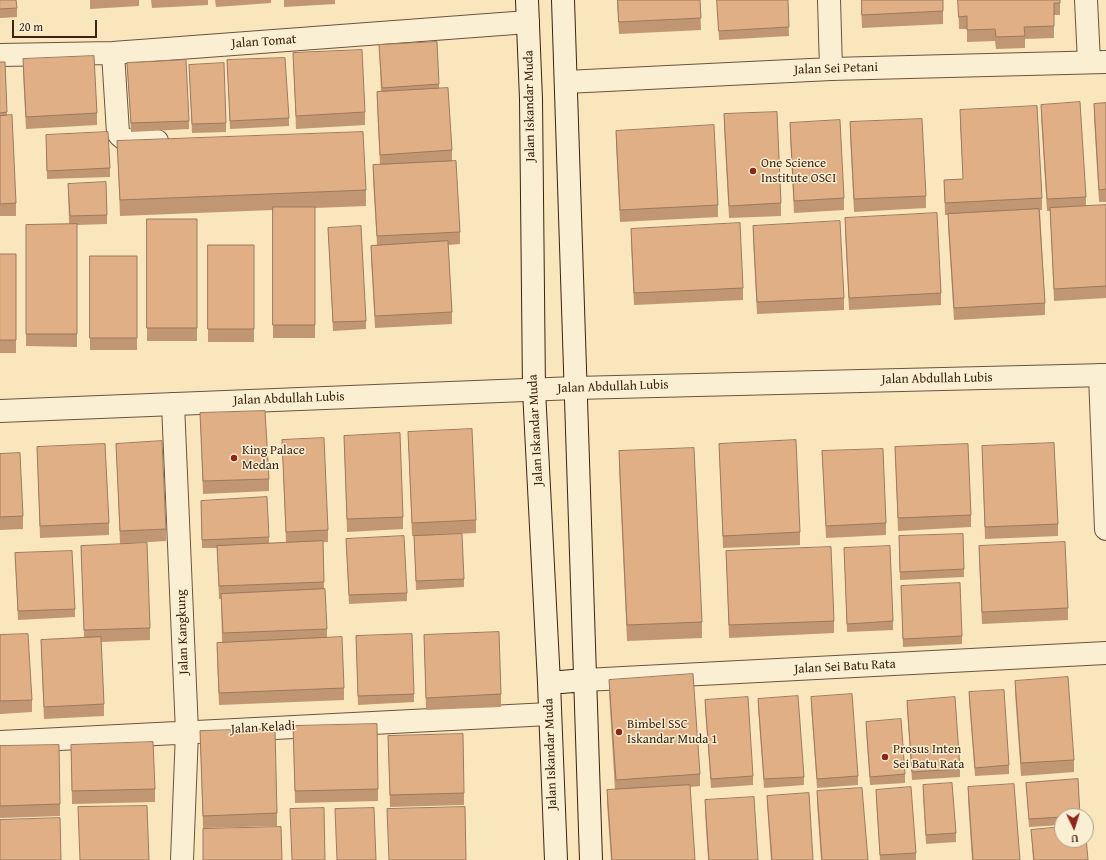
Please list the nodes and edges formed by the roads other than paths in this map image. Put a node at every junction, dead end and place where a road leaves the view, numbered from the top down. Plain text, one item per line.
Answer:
1 (527, 0) edge
2 (563, 0) edge
3 (829, 0) edge
4 (1086, 0) edge
5 (528, 22) junction
6 (113, 53) junction
7 (0, 55) edge
8 (1097, 62) edge
9 (831, 68) junction
10 (566, 82) junction
11 (176, 140) edge
12 (1103, 375) edge
13 (574, 388) junction
14 (534, 390) junction
15 (173, 404) junction
16 (0, 411) edge
17 (1106, 529) edge
18 (1106, 653) edge
19 (585, 680) junction
20 (549, 683) junction
21 (549, 714) junction
22 (187, 732) junction
23 (0, 742) edge
24 (182, 860) edge
25 (556, 860) edge
26 (591, 860) edge

1 - 5 street, Jalan Iskandar Muda
2 - 10 street
3 - 9 street
4 - 8 street
5 - 6 street, Jalan Tomat
5 - 14 street, Jalan Iskandar Muda
6 - 7 street, Jalan Tomat
6 - 11 street
8 - 9 street, Jalan Sei Petani
9 - 10 street, Jalan Sei Petani
10 - 13 street
12 - 13 street, Jalan Abdullah Lubis
12 - 17 street
13 - 14 street, Jalan Abdullah Lubis
13 - 19 street
14 - 15 street, Jalan Abdullah Lubis
14 - 20 street, Jalan Iskandar Muda
15 - 16 street, Jalan Abdullah Lubis
15 - 22 street, Jalan Kangkung
18 - 19 street, Jalan Sei Batu Rata
19 - 20 street, Jalan Sei Batu Rata
19 - 26 street
20 - 21 street, Jalan Iskandar Muda
21 - 22 street, Jalan Keladi
21 - 25 street, Jalan Iskandar Muda
22 - 23 street, Jalan Keladi
22 - 24 street, Jalan Kangkung

